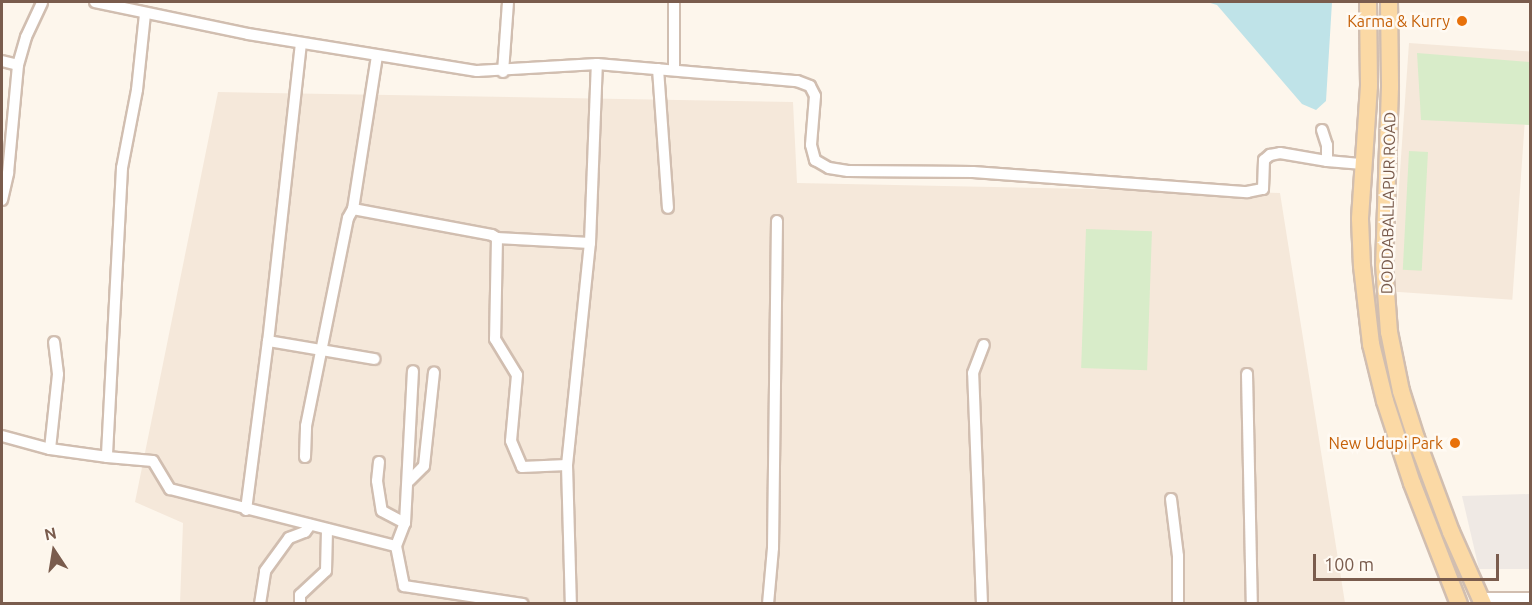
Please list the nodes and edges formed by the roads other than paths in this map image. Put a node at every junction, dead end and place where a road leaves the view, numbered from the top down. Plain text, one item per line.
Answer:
1 (42, 2) edge
2 (95, 2) edge
3 (508, 2) edge
4 (674, 2) edge
5 (1368, 2) edge
6 (1389, 2) edge
7 (145, 14) junction
8 (301, 43) junction
9 (377, 56) junction
10 (2, 61) edge
11 (597, 64) junction
12 (18, 65) junction
13 (658, 69) junction
14 (674, 70) junction
15 (503, 72) junction
16 (1322, 130) dead end
17 (1328, 161) junction
18 (1364, 164) junction
19 (2, 200) edge
20 (668, 208) dead end
21 (353, 209) junction
22 (777, 221) dead end
23 (497, 238) junction
24 (590, 243) junction
25 (268, 341) junction
26 (54, 342) dead end
27 (984, 345) dead end
28 (322, 349) junction
29 (374, 359) dead end
30 (413, 371) dead end
31 (434, 374) dead end
32 (1247, 374) dead end
33 (2, 436) edge
34 (50, 449) junction
35 (107, 457) junction
36 (305, 458) dead end
37 (379, 462) dead end
38 (567, 465) junction
39 (409, 482) junction
40 (1171, 499) dead end
41 (246, 510) junction
42 (405, 524) junction
43 (310, 525) junction
44 (327, 529) junction
45 (396, 546) junction
46 (1530, 598) edge
47 (1481, 601) edge
48 (260, 603) edge
49 (300, 603) edge
50 (523, 603) edge
51 (571, 603) edge
52 (768, 603) edge
53 (982, 603) edge
54 (1178, 603) edge
55 (1252, 603) edge
56 (1459, 603) edge

1 - 12 street
2 - 7 street
3 - 15 street
4 - 14 street
5 - 18 main road, DODDABALLAPUR ROAD
6 - 47 main road, DODDABALLAPUR ROAD
7 - 8 street
7 - 35 street
8 - 9 street
8 - 25 street
9 - 15 street
9 - 21 street
10 - 12 street
11 - 13 street
11 - 15 street
11 - 24 street
12 - 19 street
13 - 14 street
13 - 20 street
14 - 17 street
16 - 17 street
17 - 18 street
18 - 56 main road, DODDABALLAPUR ROAD
21 - 23 street
21 - 28 street
22 - 52 street
23 - 24 street
23 - 38 street
24 - 38 street
25 - 28 street
25 - 41 street
26 - 34 street
27 - 53 street
28 - 29 street
28 - 36 street
30 - 39 street
31 - 39 street
32 - 55 street
33 - 34 street
34 - 35 street
35 - 41 street
37 - 42 street
38 - 51 street
39 - 42 street
40 - 54 street
41 - 43 street
42 - 45 street
43 - 44 street
43 - 48 street
44 - 45 street
44 - 49 street
45 - 50 street
46 - 47 street

